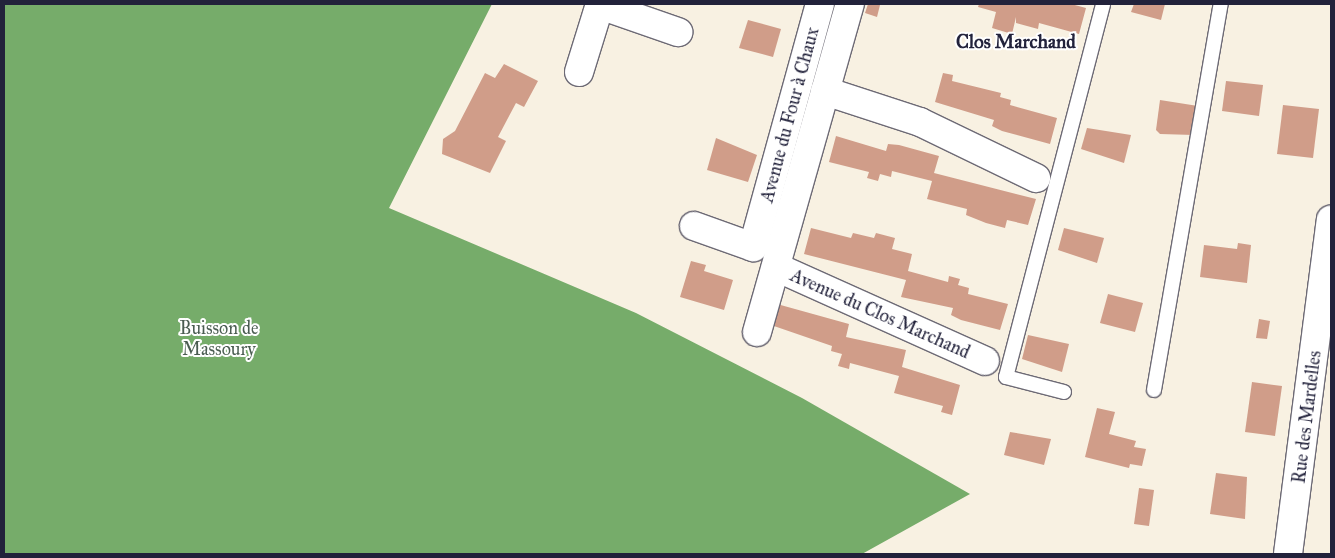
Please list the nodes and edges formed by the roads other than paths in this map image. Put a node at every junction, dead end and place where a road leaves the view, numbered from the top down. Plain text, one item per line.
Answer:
1 (600, 4) edge
2 (820, 4) edge
3 (850, 4) edge
4 (1103, 4) edge
5 (1221, 4) edge
6 (678, 32) dead end
7 (579, 72) dead end
8 (825, 91) junction
9 (1036, 178) dead end
10 (1331, 220) edge
11 (694, 226) dead end
12 (776, 267) junction
13 (757, 332) dead end
14 (985, 361) dead end
15 (1154, 390) dead end
16 (1064, 392) dead end
17 (1288, 554) edge

1 - 6 street
1 - 7 street
2 - 11 street, Avenue du Four à Chaux
3 - 8 street, Avenue du Clos Marchand
4 - 16 lane
5 - 15 lane
8 - 9 street
8 - 12 street, Avenue du Clos Marchand
10 - 17 street, Rue des Mardelles
12 - 13 street, Avenue du Clos Marchand
12 - 14 street, Avenue du Clos Marchand

